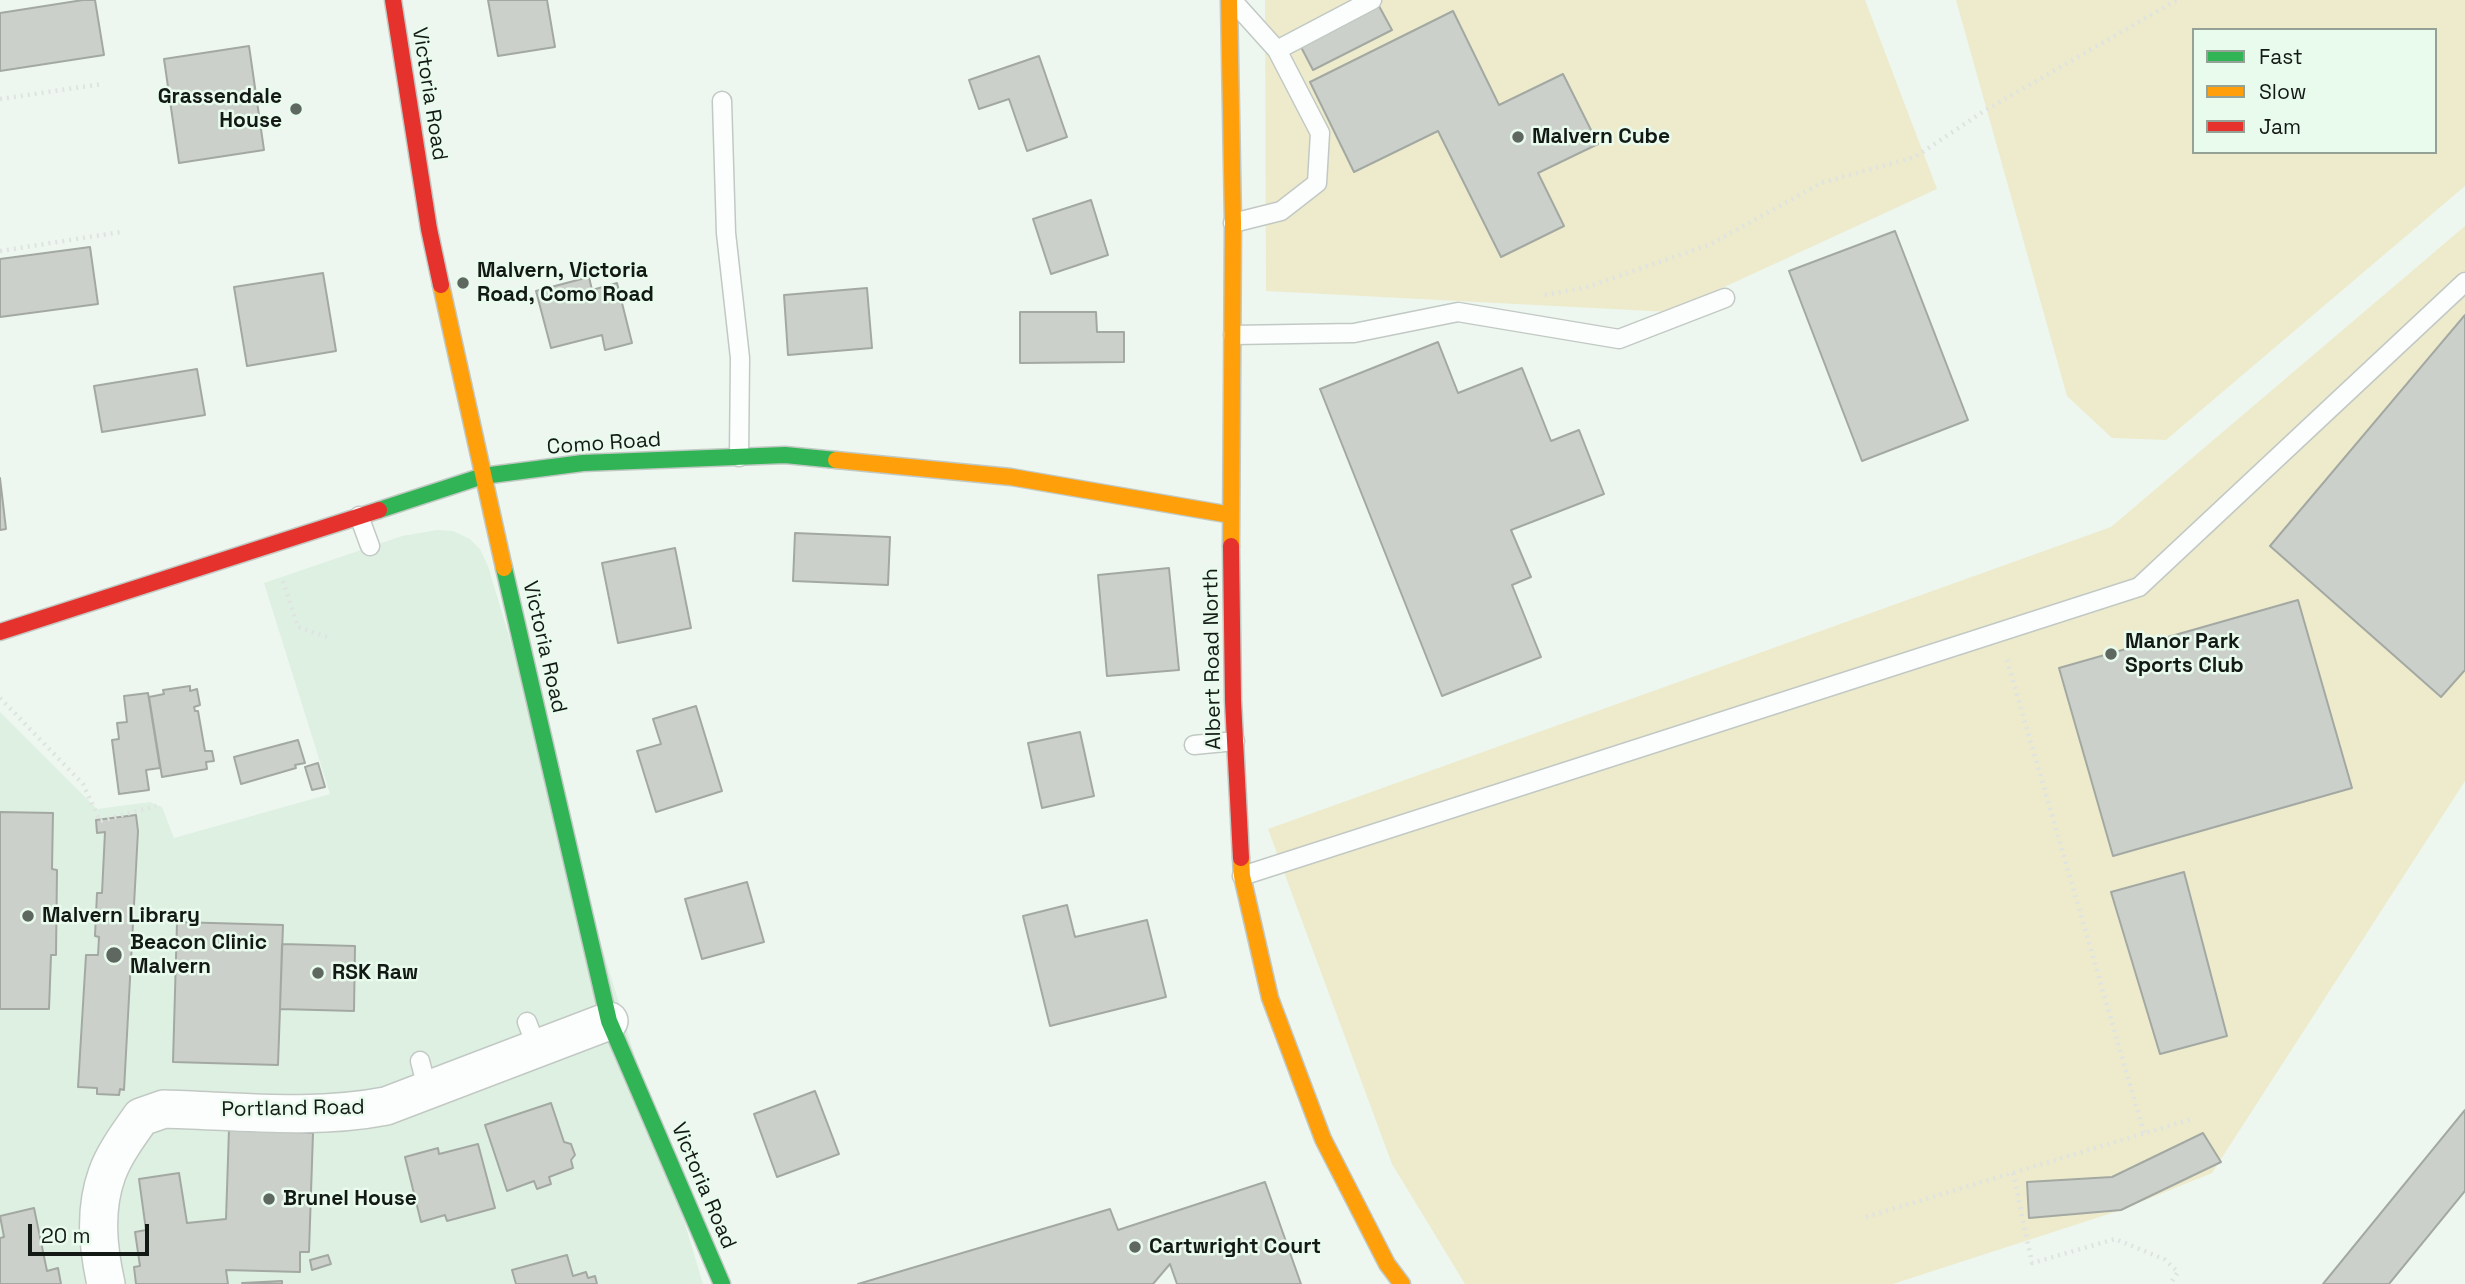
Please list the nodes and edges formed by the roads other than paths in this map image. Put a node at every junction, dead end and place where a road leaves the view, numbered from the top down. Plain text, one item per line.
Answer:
1 (393, 0) edge
2 (1230, 0) edge
3 (1372, 0) edge
4 (1277, 50) junction
5 (722, 101) dead end
6 (1233, 223) junction
7 (2465, 282) edge
8 (1725, 298) dead end
9 (1233, 335) junction
10 (739, 457) junction
11 (483, 476) junction
12 (1231, 515) junction
13 (359, 516) junction
14 (370, 546) dead end
15 (0, 632) edge
16 (1235, 741) junction
17 (1194, 745) dead end
18 (1242, 876) junction
19 (609, 1021) junction
20 (106, 1284) edge
21 (722, 1284) edge
22 (1402, 1284) edge

1 - 11 street, Victoria Road
2 - 4 lane
2 - 6 street, Albert Road North
3 - 4 lane
4 - 6 lane
5 - 10 lane
6 - 9 street, Albert Road North
7 - 18 lane
8 - 9 lane
9 - 12 street, Albert Road North
10 - 11 street, Como Road
10 - 12 street, Como Road
11 - 13 street, Como Road
11 - 19 street, Victoria Road
12 - 16 street, Albert Road North
13 - 14 lane
13 - 15 street, Como Road
16 - 17 lane
16 - 18 street, Albert Road North
18 - 22 street, Albert Road North
19 - 20 street, Portland Road
19 - 21 street, Victoria Road

